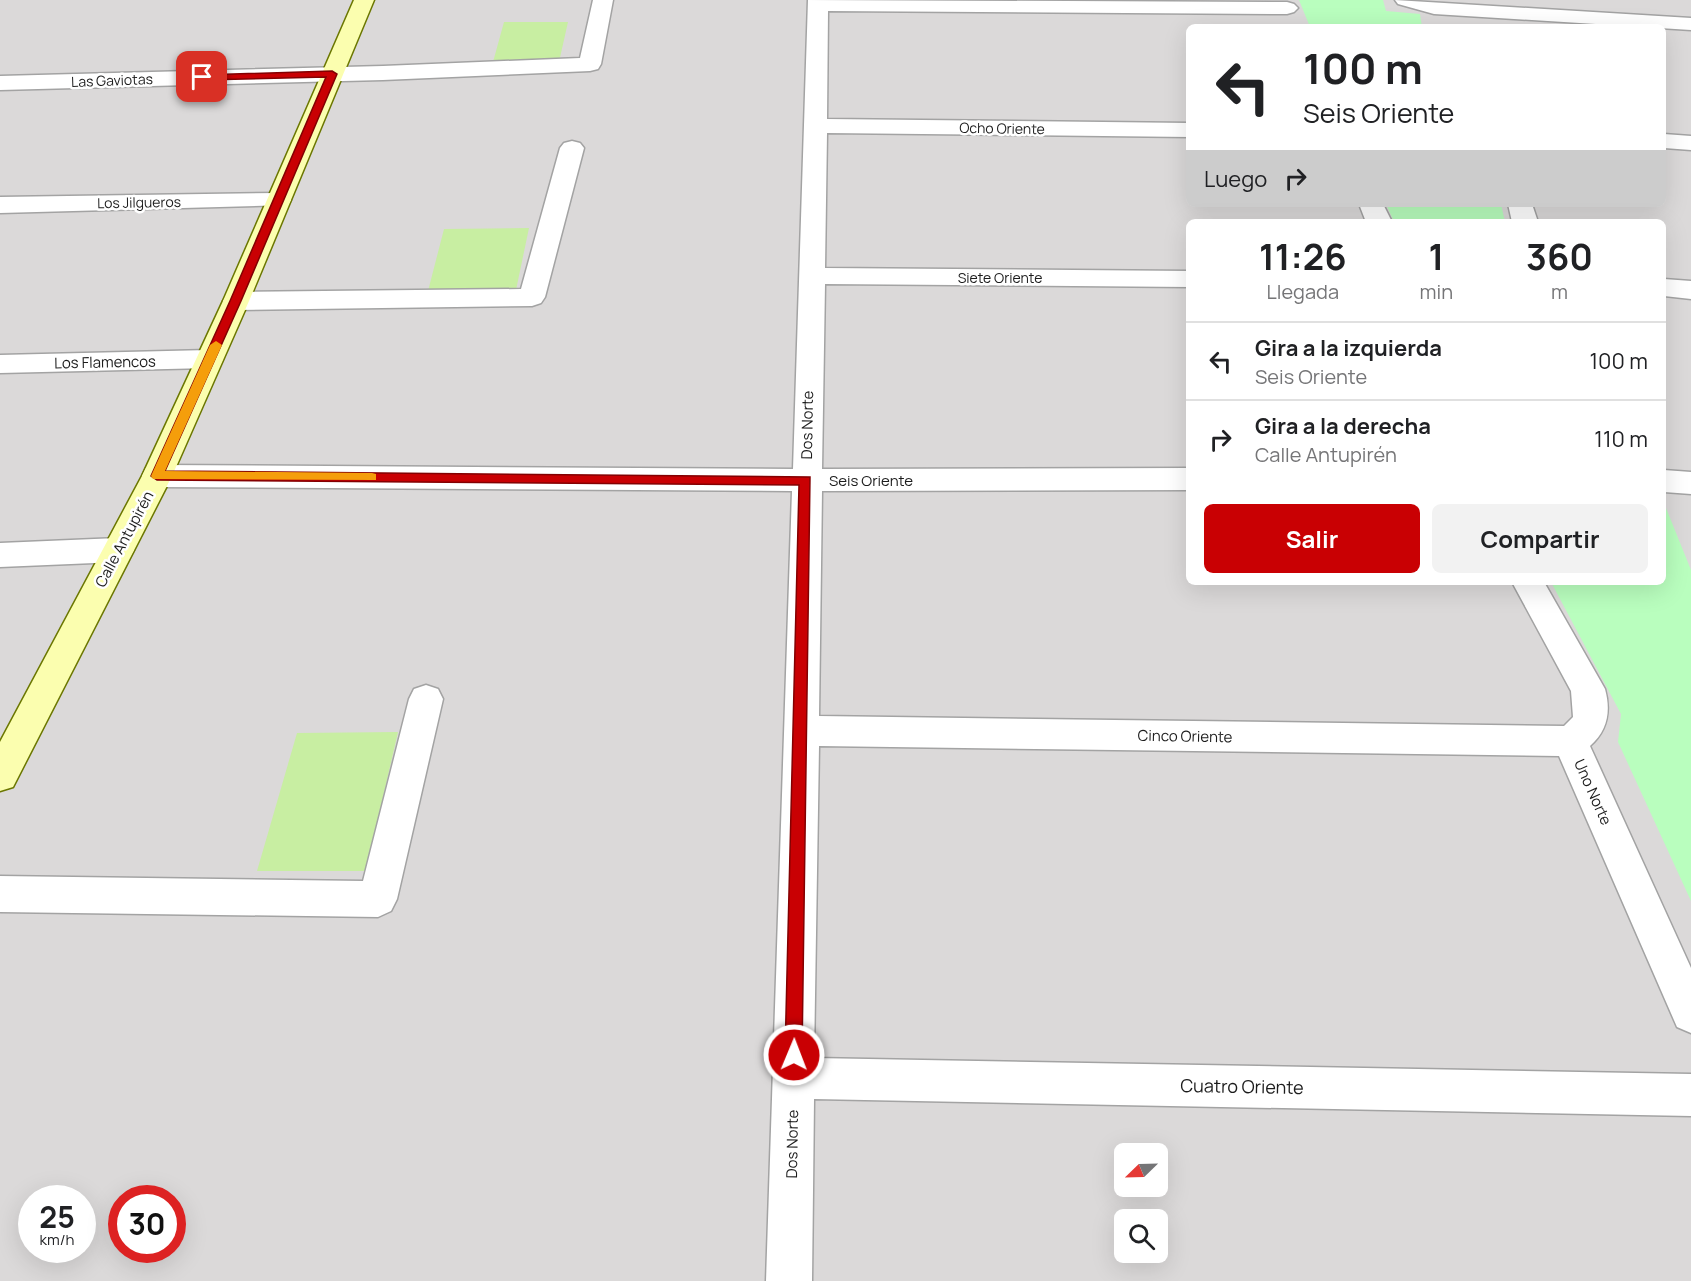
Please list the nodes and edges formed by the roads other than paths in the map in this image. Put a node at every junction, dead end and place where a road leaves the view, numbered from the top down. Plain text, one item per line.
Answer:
1 (364, 0) edge
2 (603, 0) edge
3 (1406, 0) edge
4 (818, 2) edge
5 (1291, 12) edge
6 (1436, 17) edge
7 (1691, 24) edge
8 (332, 74) junction
9 (0, 83) edge
10 (814, 126) junction
11 (1186, 130) edge
12 (1666, 141) edge
13 (1691, 143) edge
14 (572, 148) dead end
15 (279, 200) junction
16 (0, 205) edge
17 (810, 276) junction
18 (1186, 279) edge
19 (1666, 288) edge
20 (1691, 290) edge
21 (236, 301) junction
22 (209, 360) junction
23 (0, 364) edge
24 (157, 476) junction
25 (1186, 479) edge
26 (805, 480) junction
27 (1666, 481) edge
28 (1691, 483) edge
29 (118, 550) junction
30 (0, 555) edge
31 (1530, 585) edge
32 (426, 699) dead end
33 (800, 731) junction
34 (1570, 741) junction
35 (0, 776) edge
36 (0, 894) edge
37 (1691, 1013) edge
38 (793, 1078) junction
39 (1691, 1095) edge
40 (789, 1281) edge

1 - 8 street, Calle Antupirén
2 - 8 street, Las Gaviotas
3 - 6 street
4 - 5 street
4 - 10 street, Dos Norte
6 - 7 street
8 - 9 street, Las Gaviotas
8 - 15 street, Calle Antupirén
10 - 11 street, Ocho Oriente
10 - 17 street, Dos Norte
12 - 13 street
14 - 21 street
15 - 16 street, Los Jilgueros
15 - 21 street, Calle Antupirén
17 - 18 street, Siete Oriente
17 - 26 street, Dos Norte
19 - 20 street
21 - 22 street, Calle Antupirén
22 - 23 street, Los Flamencos
22 - 24 street, Calle Antupirén
24 - 26 street, Seis Oriente
24 - 29 street, Calle Antupirén
25 - 26 street, Seis Oriente
26 - 33 street, Dos Norte
27 - 28 street
29 - 30 street
29 - 35 street, Calle Antupirén
31 - 34 street, Uno Norte
32 - 36 street
33 - 34 street, Cinco Oriente
33 - 38 street, Dos Norte
34 - 37 street, Uno Norte
38 - 39 street, Cuatro Oriente
38 - 40 street, Dos Norte

